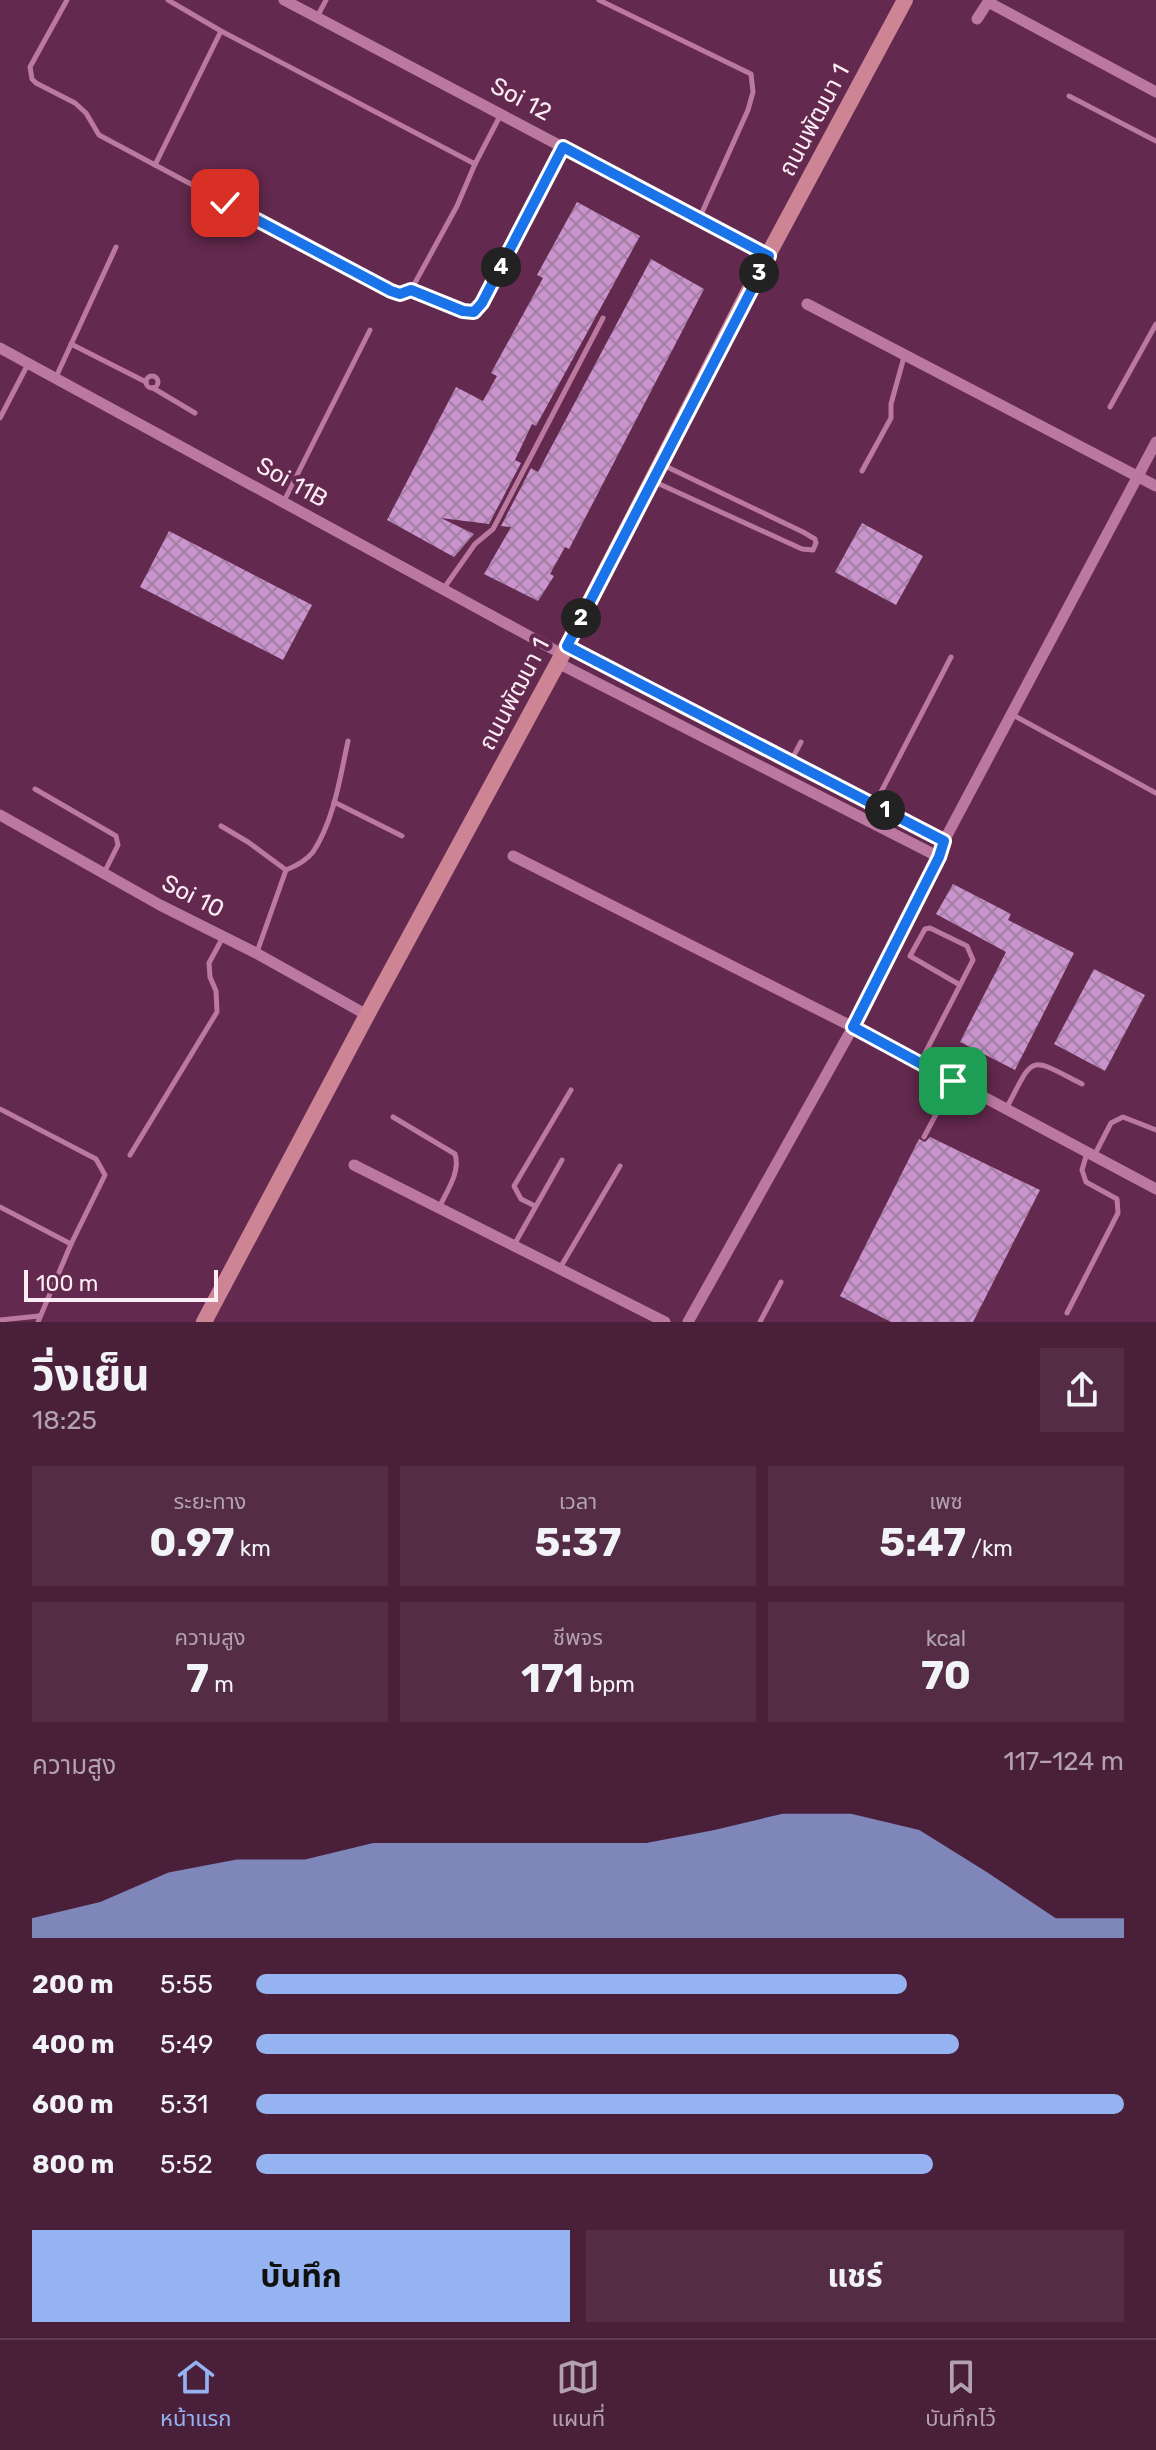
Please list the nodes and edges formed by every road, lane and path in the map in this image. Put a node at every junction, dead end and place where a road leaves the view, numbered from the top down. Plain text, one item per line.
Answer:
1 (67, 0) edge
2 (168, 0) edge
3 (284, 0) edge
4 (326, 0) edge
5 (599, 0) edge
6 (905, 0) edge
7 (989, 1) edge
8 (317, 17) junction
9 (977, 19) dead end
10 (221, 31) junction
11 (1156, 92) edge
12 (1069, 96) dead end
13 (501, 114) junction
14 (1156, 141) edge
15 (563, 147) junction
16 (475, 164) junction
17 (155, 165) junction
18 (700, 219) junction
19 (116, 247) dead end
20 (769, 256) junction
21 (411, 290) junction
22 (807, 304) dead end
23 (603, 318) dead end
24 (1156, 324) edge
25 (370, 330) dead end
26 (71, 344) junction
27 (0, 348) edge
28 (905, 355) junction
29 (28, 364) junction
30 (55, 378) junction
31 (146, 382) junction
32 (153, 388) junction
33 (1110, 407) dead end
34 (195, 413) dead end
35 (0, 418) edge
36 (1156, 442) edge
37 (659, 463) junction
38 (862, 471) dead end
39 (1138, 476) junction
40 (651, 480) junction
41 (1156, 486) edge
42 (283, 502) junction
43 (443, 589) junction
44 (562, 654) junction
45 (951, 657) dead end
46 (1011, 714) junction
47 (348, 741) dead end
48 (801, 742) dead end
49 (767, 749) junction
50 (791, 761) junction
51 (758, 765) junction
52 (35, 789) dead end
53 (845, 790) junction
54 (1156, 793) edge
55 (334, 802) junction
56 (836, 805) junction
57 (874, 805) junction
58 (0, 815) edge
59 (866, 820) junction
60 (221, 826) dead end
61 (402, 836) dead end
62 (944, 841) junction
63 (513, 856) dead end
64 (939, 857) junction
65 (286, 870) junction
66 (104, 873) junction
67 (223, 937) junction
68 (256, 953) junction
69 (960, 985) junction
70 (367, 1015) junction
71 (853, 1027) junction
72 (920, 1063) junction
73 (953, 1081) junction
74 (1082, 1084) dead end
75 (571, 1090) dead end
76 (0, 1109) edge
77 (1006, 1109) junction
78 (393, 1117) dead end
79 (1156, 1130) edge
80 (924, 1137) dead end
81 (1091, 1154) junction
82 (130, 1155) dead end
83 (562, 1160) dead end
84 (354, 1165) dead end
85 (620, 1166) dead end
86 (1156, 1189) edge
87 (535, 1206) junction
88 (0, 1207) edge
89 (439, 1208) junction
90 (71, 1244) junction
91 (513, 1245) junction
92 (559, 1269) junction
93 (781, 1282) dead end
94 (1067, 1313) dead end
95 (39, 1319) edge
96 (0, 1320) edge
97 (204, 1322) edge
98 (665, 1322) edge
99 (688, 1322) edge
100 (760, 1322) edge

1 - 17 lane
2 - 10 lane
3 - 8 street, Soi 12
4 - 8 lane
5 - 18 lane
6 - 20 main road, ถนนพัฒนา 1
7 - 9 street
7 - 11 street
8 - 13 street, Soi 12
10 - 16 lane
10 - 17 lane
12 - 14 lane
13 - 15 street, Soi 12
13 - 16 lane
15 - 18 street, Soi 12
15 - 21 lane
16 - 21 lane
17 - 21 lane
18 - 20 street, Soi 12
19 - 26 lane
20 - 37 main road, ถนนพัฒนา 1
22 - 28 street
23 - 43 lane
24 - 33 lane
25 - 42 lane
26 - 30 lane
26 - 31 lane
27 - 29 street, Soi 11B
28 - 38 lane
28 - 39 street
29 - 30 street, Soi 11B
29 - 35 lane
30 - 42 street, Soi 11B
31 - 32 lane
31 - 32 lane
32 - 34 lane
36 - 39 street
37 - 40 main road, ถนนพัฒนา 1
37 - 40 lane
39 - 41 street
39 - 46 street
40 - 44 main road, ถนนพัฒนา 1
42 - 43 street, Soi 11B
43 - 44 street, Soi 11B
44 - 49 street
44 - 51 street
44 - 70 main road, ถนนพัฒนา 1
45 - 57 lane
46 - 54 lane
46 - 62 street
47 - 55 lane
48 - 50 lane
49 - 50 street
49 - 51 street
50 - 53 street
51 - 56 street
52 - 66 lane
53 - 56 street
53 - 57 street
55 - 61 lane
55 - 65 lane
56 - 59 street
57 - 59 lane
57 - 62 street
58 - 66 street, Soi 10
59 - 64 street
60 - 65 lane
62 - 64 street
63 - 71 street
64 - 71 street
65 - 68 lane
66 - 67 street, Soi 10
67 - 68 street, Soi 10
67 - 82 lane
68 - 70 street, Soi 10
69 - 69 lane
69 - 72 lane
70 - 97 main road, ถนนพัฒนา 1
71 - 72 street
71 - 99 street
72 - 73 street
73 - 77 street
73 - 80 lane
74 - 77 lane
75 - 87 lane
76 - 90 lane
77 - 81 street
78 - 89 lane
79 - 81 lane
81 - 86 street
81 - 94 lane
83 - 87 lane
84 - 89 street
85 - 92 lane
87 - 91 lane
88 - 90 lane
89 - 91 street
90 - 95 lane
91 - 92 street
92 - 98 street
93 - 100 lane
95 - 96 lane

